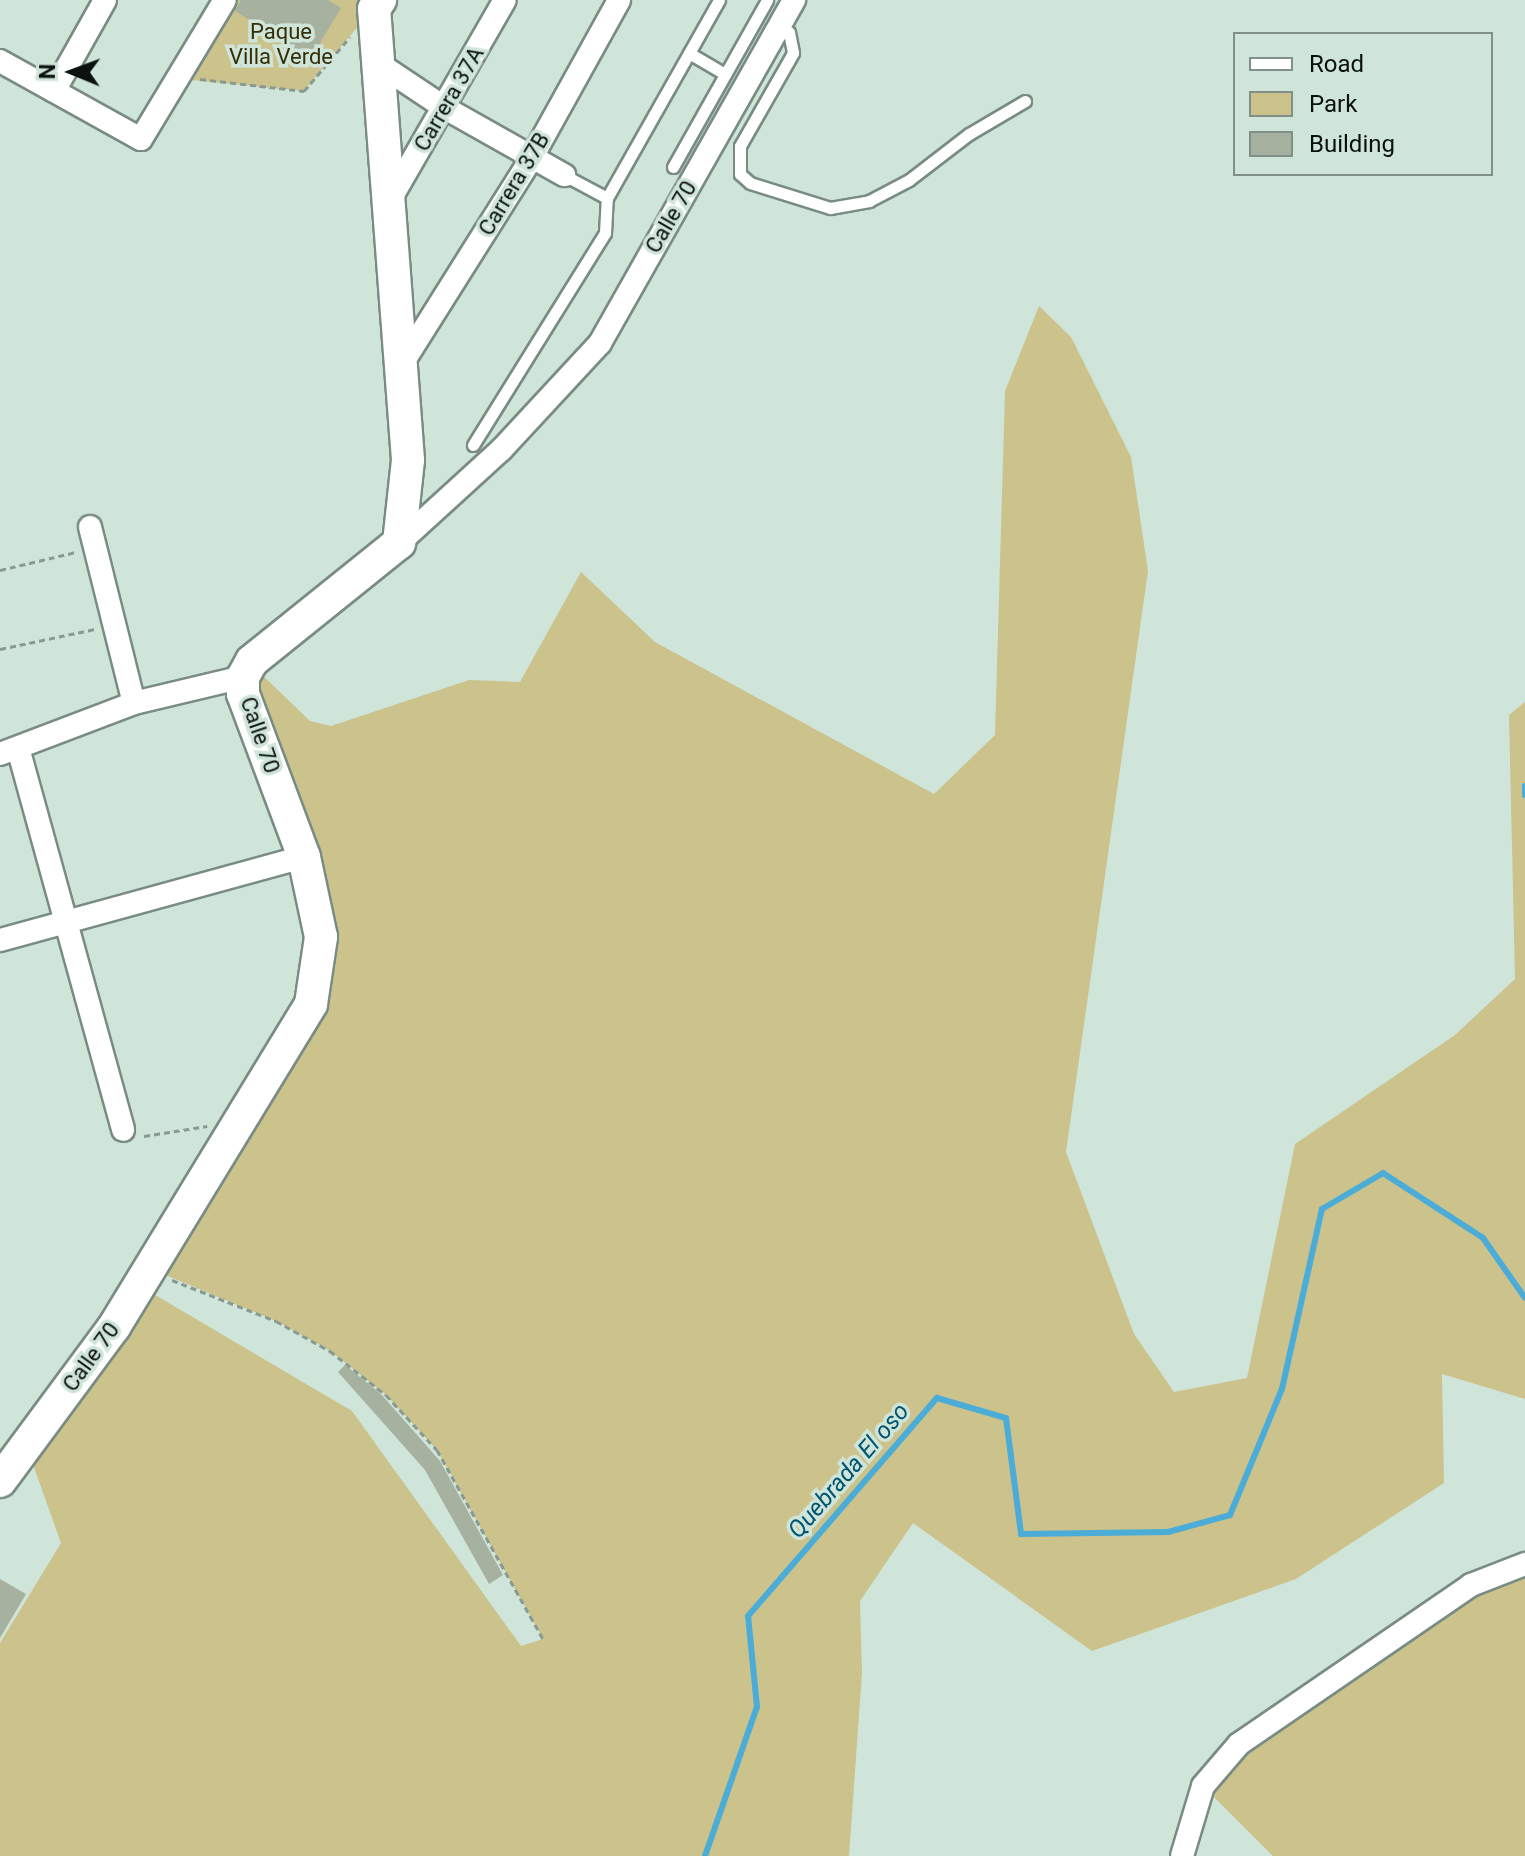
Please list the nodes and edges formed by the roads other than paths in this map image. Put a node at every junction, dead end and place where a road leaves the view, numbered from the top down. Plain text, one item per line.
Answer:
1 (105, 0) edge
2 (225, 0) edge
3 (505, 0) edge
4 (619, 0) edge
5 (719, 0) edge
6 (767, 0) edge
7 (794, 0) edge
8 (377, 5) edge
9 (774, 35) junction
10 (689, 53) junction
11 (0, 61) edge
12 (382, 66) junction
13 (725, 74) junction
14 (54, 91) junction
15 (1025, 101) dead end
16 (445, 108) junction
17 (531, 159) junction
18 (673, 167) dead end
19 (564, 175) joint
20 (391, 198) junction
21 (607, 198) junction
22 (402, 364) junction
23 (473, 445) dead end
24 (93, 538) road end
25 (399, 543) junction
26 (243, 677) junction
27 (134, 703) junction
28 (9, 751) edge
29 (304, 857) junction
30 (63, 923) junction
31 (0, 940) edge
32 (123, 1130) road end
33 (0, 1481) edge
34 (1525, 1564) edge
35 (1182, 1856) edge

1 - 14 street
2 - 14 street
3 - 16 street, Carrera 37A
4 - 17 street, Carrera 37B
5 - 10 lane
6 - 13 lane
7 - 9 street, Calle 70
8 - 12 main road
9 - 15 lane
9 - 25 street, Calle 70
10 - 13 lane
10 - 21 lane
11 - 14 street
12 - 16 street
12 - 20 main road
13 - 18 lane
16 - 17 street
16 - 20 street, Carrera 37A
17 - 19 street
17 - 22 street, Carrera 37B
19 - 21 lane
20 - 22 main road
21 - 23 lane
22 - 25 main road
24 - 27 street
25 - 26 main road, Calle 70
26 - 27 street
26 - 29 main road, Calle 70
27 - 28 street
28 - 30 street
29 - 30 street
29 - 33 main road, Calle 70
30 - 31 street
30 - 32 street
34 - 35 street

